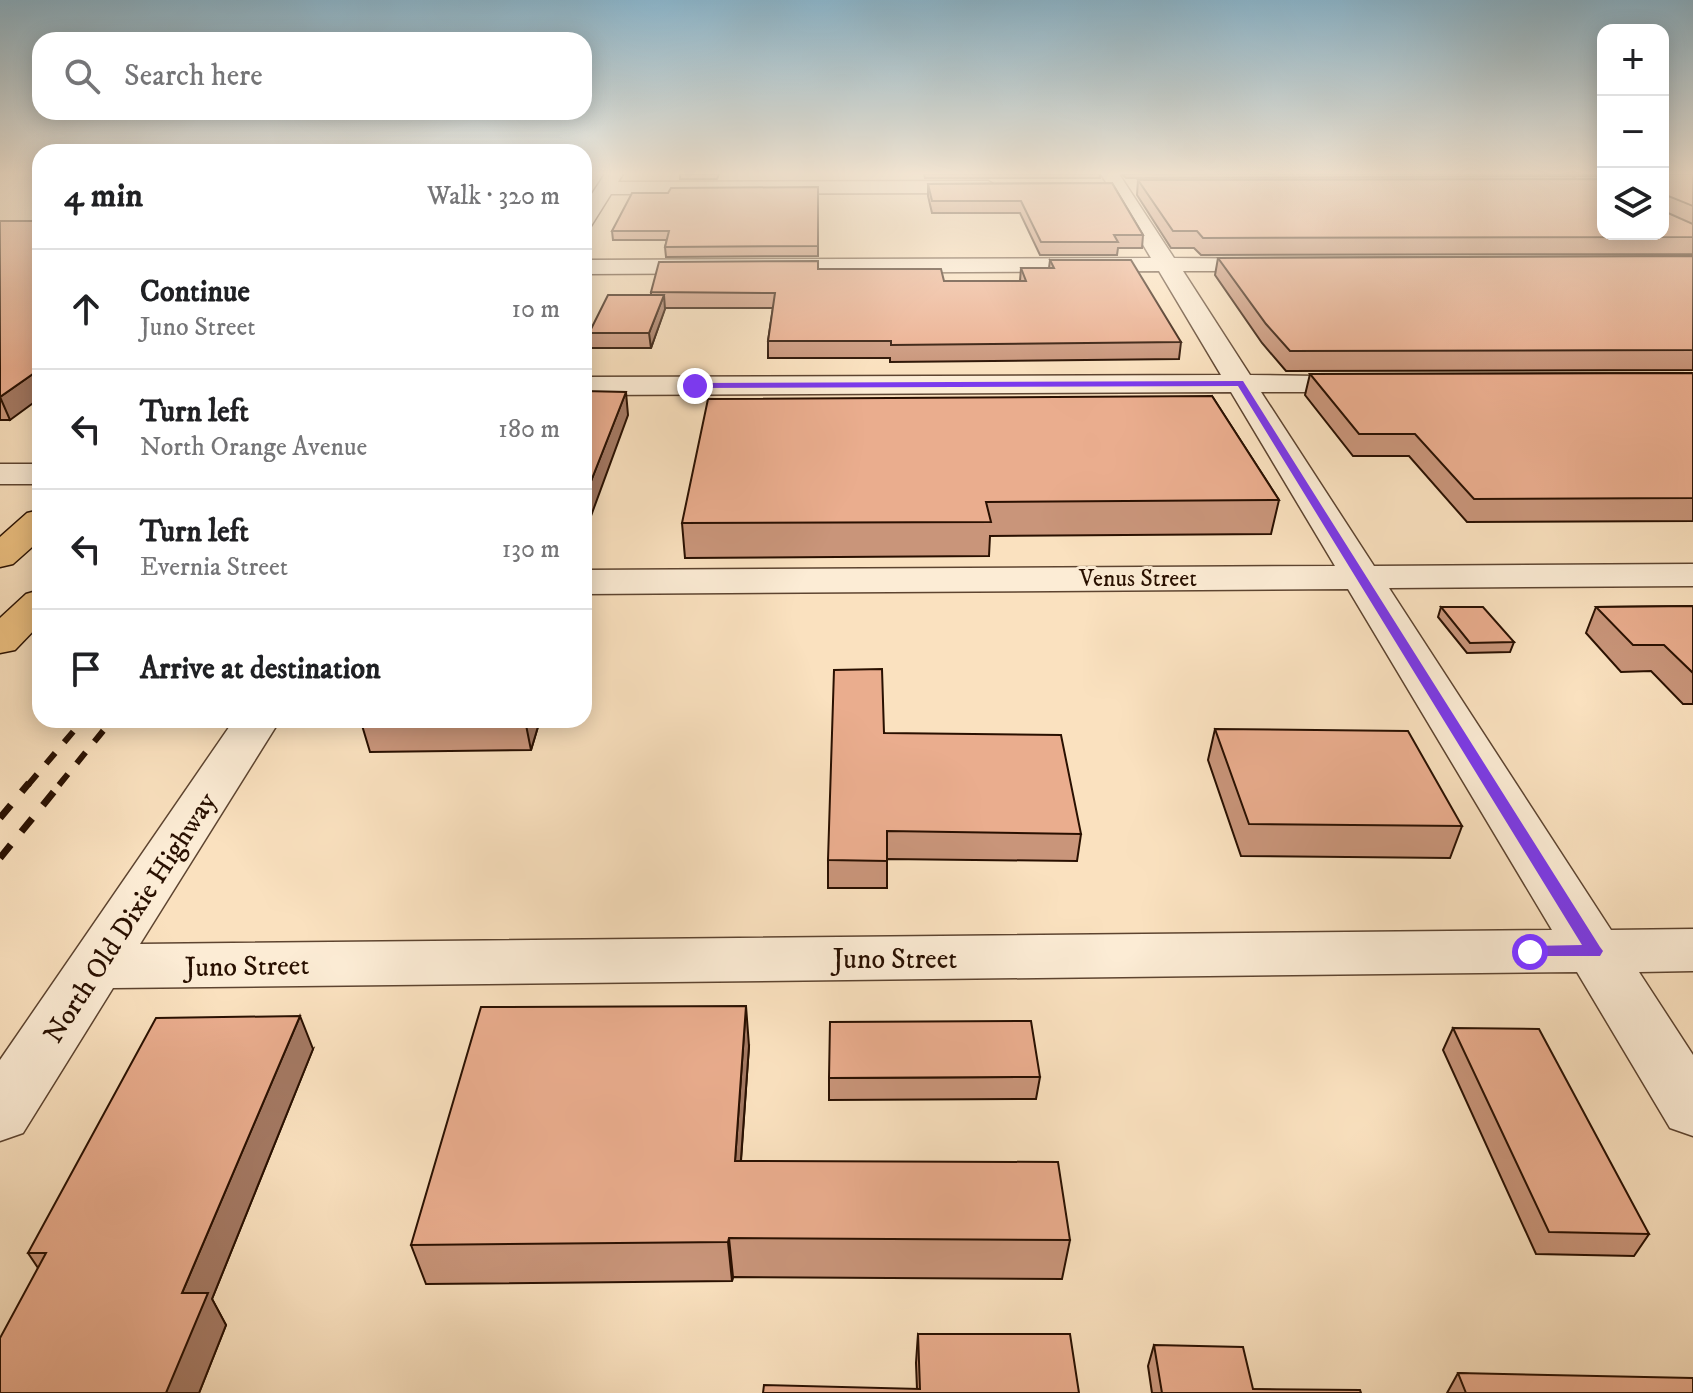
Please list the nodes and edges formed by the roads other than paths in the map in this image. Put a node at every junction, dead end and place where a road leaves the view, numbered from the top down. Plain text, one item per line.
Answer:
1 (1150, 239) edge
2 (1299, 264) edge
3 (1166, 265) junction
4 (592, 267) edge
5 (1400, 382) edge
6 (1240, 383) junction
7 (592, 386) edge
8 (0, 474) edge
9 (32, 474) edge
10 (32, 528) edge
11 (0, 556) edge
12 (1693, 575) edge
13 (1361, 577) junction
14 (592, 582) edge
15 (32, 610) edge
16 (0, 641) edge
17 (252, 728) edge
18 (1693, 950) edge
19 (1594, 951) junction
20 (96, 966) junction
21 (1693, 1109) edge
22 (0, 1113) edge

1 - 3 street
2 - 3 street
3 - 4 street
3 - 6 street
5 - 6 street
6 - 7 street
6 - 13 street
8 - 9 street
10 - 11 main road
12 - 13 street, Venus Street
13 - 14 street, Venus Street
13 - 19 street
15 - 16 main road
17 - 20 street, North Old Dixie Highway
18 - 19 street, Juno Street
19 - 20 street, Juno Street
19 - 21 street
20 - 22 street, North Old Dixie Highway

